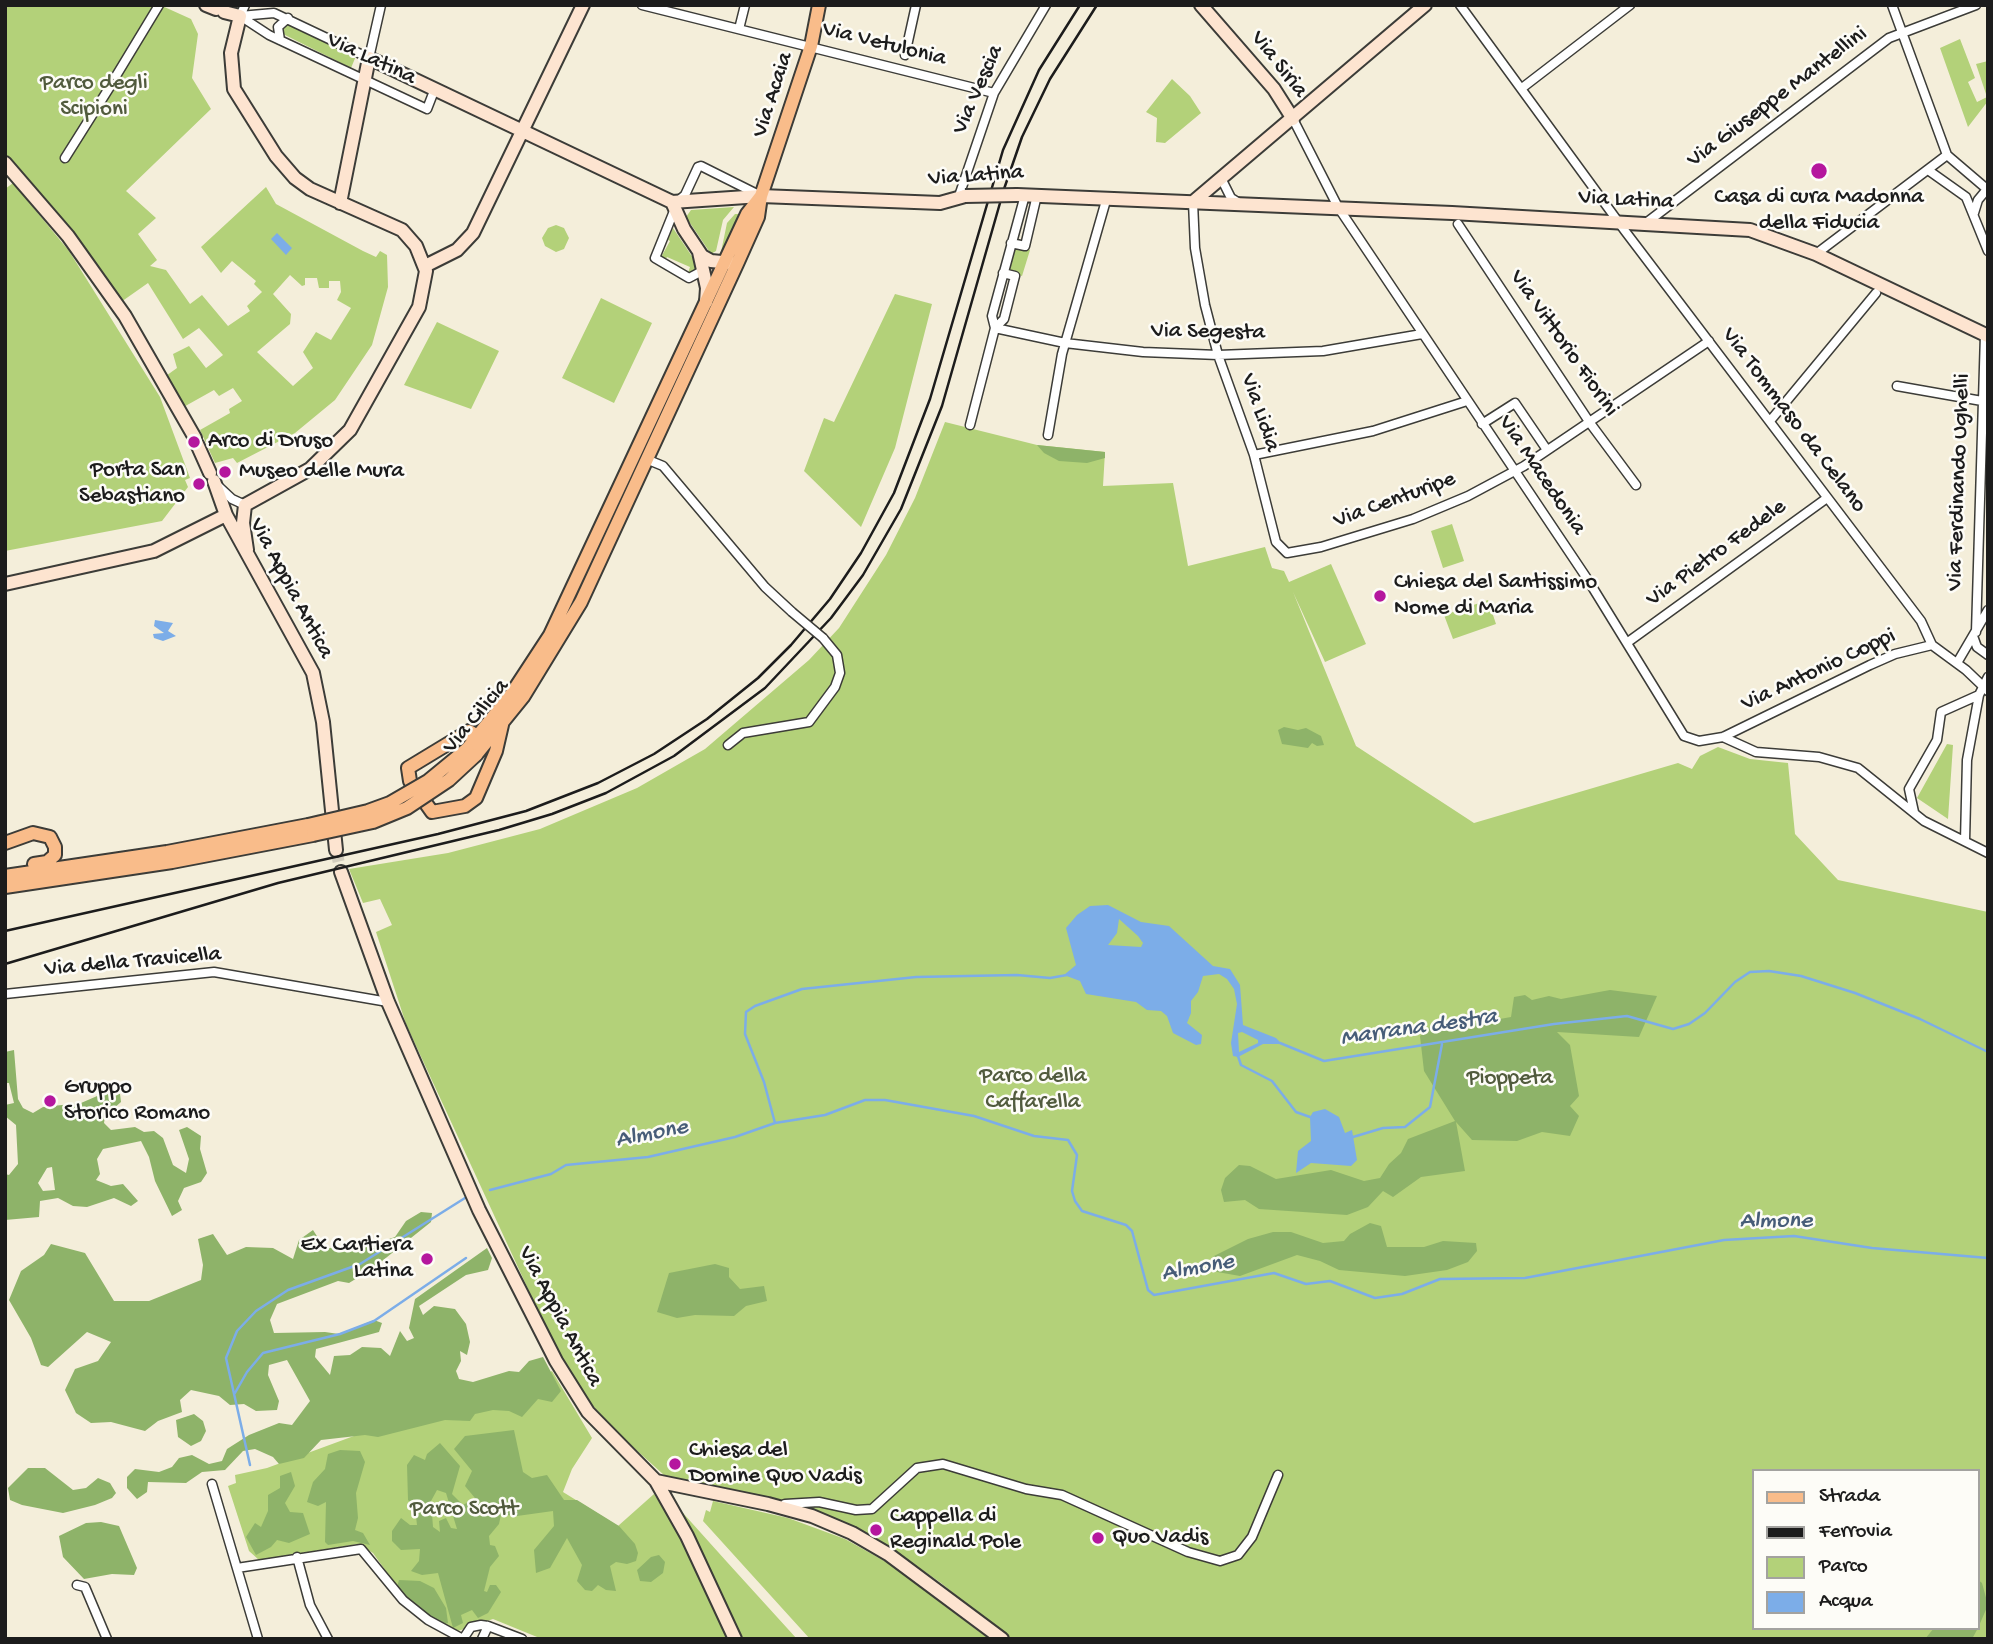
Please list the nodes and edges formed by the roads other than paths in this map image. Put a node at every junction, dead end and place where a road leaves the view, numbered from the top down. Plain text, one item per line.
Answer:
1 (159, 5) edge
2 (381, 5) edge
3 (583, 5) edge
4 (642, 5) edge
5 (745, 5) edge
6 (819, 5) edge
7 (916, 5) edge
8 (1046, 5) edge
9 (1201, 5) edge
10 (1425, 5) edge
11 (1460, 5) edge
12 (1630, 5) edge
13 (1892, 5) edge
14 (1976, 5) edge
15 (215, 9) edge
16 (275, 9) edge
17 (242, 11) edge
18 (288, 18) junction
19 (739, 29) junction
20 (1902, 32) junction
21 (280, 40) junction
22 (811, 46) junction
23 (905, 55) dead end
24 (369, 58) junction
25 (116, 76) dead end
26 (364, 80) junction
27 (111, 85) dead end
28 (1522, 88) junction
29 (434, 91) junction
30 (994, 93) junction
31 (1293, 119) junction
32 (521, 132) junction
33 (1947, 155) junction
34 (65, 158) dead end
35 (5, 163) edge
36 (1928, 170) junction
37 (1222, 180) junction
38 (1988, 189) edge
39 (1026, 195) junction
40 (761, 196) junction
41 (962, 196) junction
42 (1107, 197) junction
43 (672, 202) junction
44 (1194, 202) junction
45 (340, 203) junction
46 (1239, 203) junction
47 (1338, 208) junction
48 (1974, 213) junction
49 (1620, 221) junction
50 (1646, 223) junction
51 (1458, 224) dead end
52 (1011, 243) junction
53 (698, 251) junction
54 (1988, 251) edge
55 (1816, 254) junction
56 (731, 259) junction
57 (425, 265) junction
58 (704, 270) junction
59 (1876, 293) dead end
60 (706, 303) junction
61 (995, 328) junction
62 (1422, 334) junction
63 (1986, 335) edge
64 (1709, 341) junction
65 (1065, 343) junction
66 (1218, 355) junction
67 (1897, 386) dead end
68 (1467, 401) junction
69 (1982, 401) junction
70 (1770, 421) junction
71 (1590, 423) junction
72 (1482, 424) junction
73 (970, 425) dead end
74 (1048, 435) dead end
75 (1547, 450) junction
76 (1254, 454) junction
77 (646, 459) junction
78 (1515, 471) junction
79 (212, 477) junction
80 (1636, 485) dead end
81 (1827, 498) junction
82 (246, 505) junction
83 (226, 515) junction
84 (247, 550) junction
85 (1283, 552) joint
86 (5, 584) edge
87 (1988, 610) edge
88 (1975, 634) junction
89 (1628, 642) junction
90 (1932, 645) junction
91 (1988, 654) edge
92 (1957, 663) junction
93 (1988, 677) edge
94 (1983, 691) edge
95 (502, 724) junction
96 (478, 736) junction
97 (1723, 737) junction
98 (728, 745) dead end
99 (471, 752) junction
100 (1915, 814) junction
101 (310, 830) junction
102 (1965, 841) junction
103 (5, 843) edge
104 (335, 850) tunnel mouth
105 (1988, 853) edge
106 (5, 869) edge
107 (341, 872) tunnel mouth
108 (5, 876) edge
109 (10, 887) edge
110 (5, 994) edge
111 (388, 1002) junction
112 (1278, 1475) dead end
113 (656, 1481) junction
114 (212, 1484) dead end
115 (768, 1504) junction
116 (298, 1557) junction
117 (237, 1568) junction
118 (77, 1586) dead end
119 (488, 1626) junction
120 (107, 1639) edge
121 (258, 1639) edge
122 (328, 1639) edge
123 (463, 1639) edge
124 (482, 1639) edge
125 (522, 1639) edge
126 (735, 1639) edge
127 (1002, 1639) edge

1 - 25 street
2 - 24 street
3 - 32 street
4 - 19 street, Via Vetulonia
5 - 19 street
6 - 22 main road, Via Acaia
7 - 23 street
8 - 30 street, Via Vescia
9 - 31 street, Via Siria
10 - 31 street
11 - 28 street, Via Tommaso da Celano
12 - 28 street
13 - 20 street
14 - 20 street, Via Giuseppe Mantellini
15 - 17 street
16 - 17 street, Via Latina
16 - 18 street, Via Latina
17 - 21 street, Via Latina
17 - 45 street
18 - 21 street
18 - 24 street, Via Latina
19 - 22 street, Via Vetulonia
20 - 33 street
20 - 50 street, Via Giuseppe Mantellini
21 - 26 street, Via Latina
22 - 30 street, Via Vetulonia
22 - 40 main road, Via Acaia
24 - 26 street
24 - 29 street, Via Latina
26 - 29 street, Via Latina
26 - 45 street
27 - 34 street
28 - 49 street, Via Tommaso da Celano
29 - 32 street, Via Latina
30 - 41 street, Via Vescia
31 - 37 street
31 - 47 street, Via Macedonia
32 - 43 street, Via Latina
32 - 57 street
33 - 36 street
33 - 38 street
35 - 79 street, Via Appia Antica
36 - 48 street
36 - 55 street
37 - 44 street
37 - 46 street
38 - 48 street
39 - 41 street, Via Latina, bridge
39 - 42 street, Via Latina
39 - 52 street
39 - 52 street
40 - 41 street, Via Latina
40 - 43 street, Via Latina
40 - 43 street
40 - 56 main road, Via Acaia
42 - 44 street, Via Latina
42 - 65 street
43 - 53 street
43 - 58 street
44 - 46 street, Via Latina
44 - 66 street, Via Lidia
45 - 57 street
46 - 47 street, Via Latina
47 - 49 street, Via Latina
47 - 62 street, Via Macedonia
48 - 54 street
49 - 50 street, Via Latina
49 - 64 street, Via Tommaso da Celano
50 - 55 street, Via Latina
51 - 71 street, Via Vittorio Fiorini
52 - 61 street
53 - 56 street
53 - 58 street
55 - 63 street, Via Latina
56 - 60 main road, Via Cilicia
56 - 77 main road, Via Cilicia
57 - 82 street
58 - 60 street
59 - 70 street
60 - 96 main road, Via Cilicia
61 - 65 street, Via Segesta
61 - 73 street
62 - 66 street, Via Segesta
62 - 68 street, Via Macedonia
63 - 69 street, Via Ferdinando Ughelli
64 - 70 street, Via Tommaso da Celano
64 - 71 street, Via Centuripe
65 - 66 street, Via Segesta
65 - 74 street
66 - 76 street, Via Lidia
67 - 69 street
68 - 72 street, Via Macedonia
68 - 76 street
69 - 88 street, Via Ferdinando Ughelli
70 - 81 street, Via Tommaso da Celano
71 - 75 street, Via Centuripe
71 - 80 street, Via Vittorio Fiorini
72 - 75 street
72 - 78 street, Via Macedonia
75 - 78 street, Via Centuripe
76 - 85 street, Via Lidia
77 - 95 main road, Via Cilicia
77 - 98 street, bridge
78 - 85 street, Via Centuripe
78 - 89 street, Via Macedonia
79 - 82 street
79 - 83 street, Via Appia Antica
81 - 89 street, Via Pietro Fedele
81 - 90 street, Via Tommaso da Celano
82 - 83 street
82 - 84 street
83 - 84 street, Via Appia Antica
83 - 86 street
84 - 104 street, Via Appia Antica
87 - 88 street
88 - 91 street
88 - 92 street
89 - 97 street, Via Macedonia
90 - 92 street
90 - 97 street, Via Antonio Coppi
92 - 94 street
93 - 94 street
94 - 100 street
94 - 102 street
95 - 96 main road
95 - 99 main road, Via Cilicia
96 - 99 main road, Via Cilicia
97 - 100 street
99 - 101 main road, Via Cilicia, bridge
100 - 102 street
101 - 108 main road, Via Cilicia
101 - 109 main road, Via Cilicia
102 - 105 street
103 - 106 main road
107 - 111 street, Via Appia Antica
110 - 111 street, Via della Travicella
111 - 113 street, Via Appia Antica
112 - 115 street
113 - 115 street
113 - 126 street, Via Appia Antica
114 - 117 street
115 - 127 street
116 - 117 street
116 - 122 street
116 - 123 street
117 - 121 street
118 - 120 street
119 - 123 street
119 - 124 street
119 - 125 street

